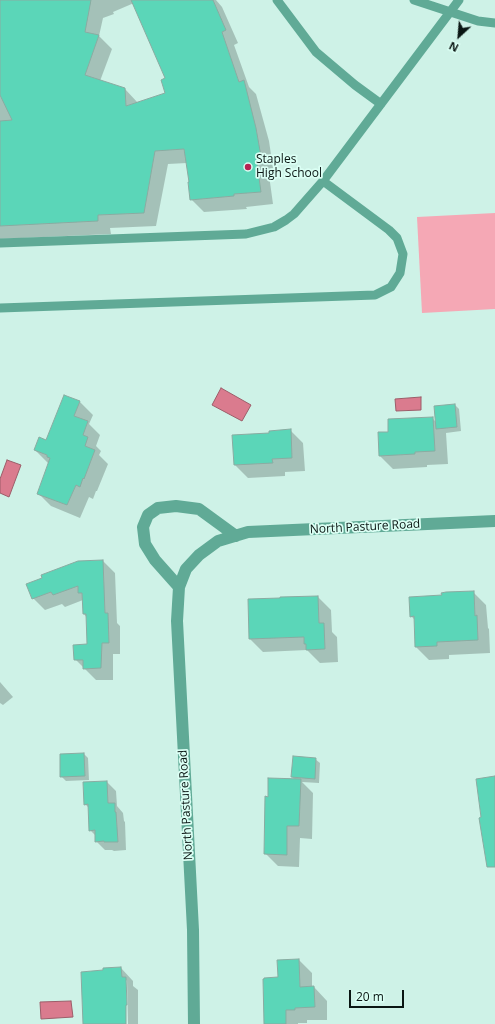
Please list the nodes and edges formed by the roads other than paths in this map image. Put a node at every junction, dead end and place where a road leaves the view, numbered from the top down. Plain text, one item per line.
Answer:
1 (277, 0) edge
2 (414, 0) edge
3 (459, 0) edge
4 (451, 12) junction
5 (495, 23) edge
6 (381, 104) junction
7 (323, 181) junction
8 (0, 243) edge
9 (0, 308) edge
10 (495, 522) edge
11 (236, 536) junction
12 (179, 587) junction
13 (194, 1024) edge

1 - 6 lane
2 - 4 lane
3 - 4 lane
4 - 5 lane
4 - 6 lane
6 - 7 lane
7 - 8 lane
7 - 9 lane
10 - 11 street, North Pasture Road
11 - 12 street, North Pasture Road
11 - 12 street
12 - 13 street, North Pasture Road

